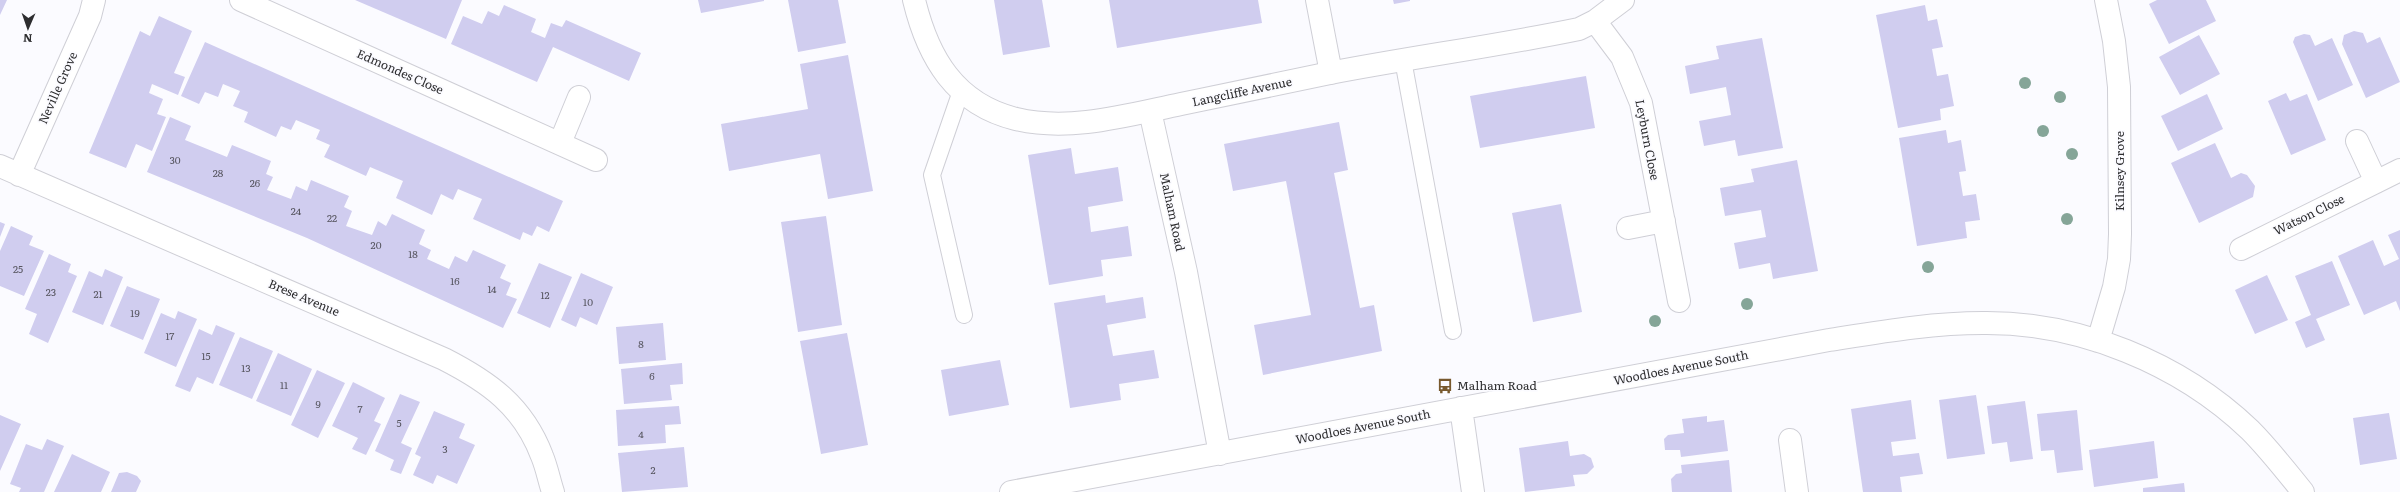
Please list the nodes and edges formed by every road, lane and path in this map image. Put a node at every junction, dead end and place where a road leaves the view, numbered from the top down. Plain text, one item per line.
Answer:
1 (94, 0) edge
2 (241, 0) edge
3 (914, 0) edge
4 (1317, 0) edge
5 (1623, 0) edge
6 (2106, 0) edge
7 (1595, 21) junction
8 (1403, 60) junction
9 (1331, 73) junction
10 (961, 91) junction
11 (579, 98) dead end
12 (1150, 111) junction
13 (2357, 141) dead end
14 (560, 143) junction
15 (596, 160) dead end
16 (10, 170) edge
17 (2400, 170) edge
18 (2376, 182) junction
19 (1664, 221) junction
20 (1628, 228) dead end
21 (2241, 249) dead end
22 (1679, 301) dead end
23 (964, 315) dead end
24 (1453, 331) dead end
25 (2098, 341) junction
26 (1461, 408) junction
27 (1790, 440) dead end
28 (1220, 454) junction
29 (553, 492) edge
30 (1011, 492) edge
31 (1473, 492) edge
32 (1797, 492) edge
33 (2303, 492) edge

1 - 16 street, Neville Grove
2 - 14 street, Edmondes Close
3 - 10 street, Langcliffe Avenue
4 - 9 street
5 - 7 street, Langcliffe Avenue
6 - 25 street, Kilnsey Grove
7 - 8 street, Langcliffe Avenue
7 - 19 street, Leyburn Close
8 - 9 street, Langcliffe Avenue
8 - 24 lane
9 - 12 street, Langcliffe Avenue
10 - 12 street, Langcliffe Avenue
10 - 23 lane
11 - 14 street
12 - 28 street, Malham Road
13 - 18 street
14 - 15 street, Edmondes Close
16 - 29 street, Brese Avenue
17 - 18 street, Watson Close
18 - 21 street, Watson Close
19 - 20 street
19 - 22 street, Leyburn Close
25 - 26 street, Woodloes Avenue South
25 - 33 street, Woodloes Avenue South
26 - 28 street, Woodloes Avenue South
26 - 31 street
27 - 32 street
28 - 30 street, Woodloes Avenue South

